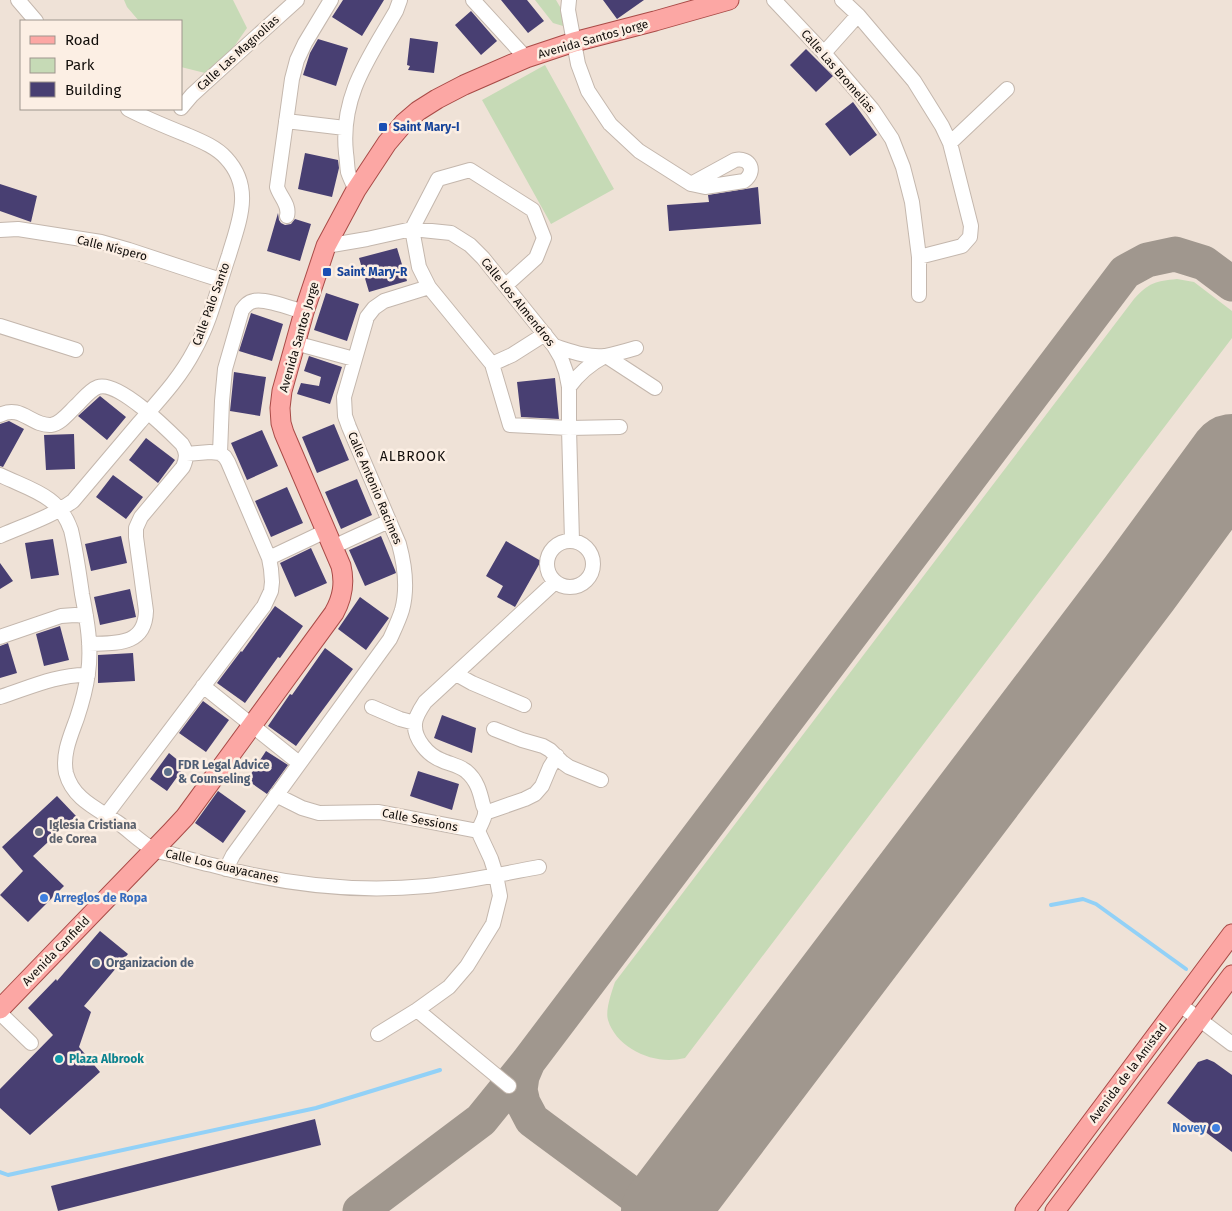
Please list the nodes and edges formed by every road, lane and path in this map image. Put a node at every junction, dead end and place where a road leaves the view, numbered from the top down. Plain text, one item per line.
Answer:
1 (18, 0) edge
2 (298, 0) edge
3 (331, 0) edge
4 (400, 0) edge
5 (473, 0) edge
6 (569, 0) edge
7 (729, 0) edge
8 (774, 0) edge
9 (842, 0) edge
10 (858, 16) junction
11 (35, 20) edge
12 (574, 42) junction
13 (824, 53) junction
14 (526, 58) junction
15 (1007, 89) dead end
16 (182, 108) edge
17 (130, 110) edge
18 (180, 110) edge
19 (286, 121) junction
20 (169, 128) junction
21 (345, 128) junction
22 (950, 143) junction
23 (691, 184) dead end
24 (356, 190) junction
25 (288, 216) dead end
26 (412, 229) junction
27 (0, 230) edge
28 (326, 246) junction
29 (919, 257) junction
30 (221, 280) junction
31 (506, 285) junction
32 (429, 287) junction
33 (919, 295) dead end
34 (304, 312) junction
35 (0, 326) edge
36 (545, 334) junction
37 (295, 343) junction
38 (554, 346) junction
39 (636, 348) dead end
40 (76, 350) dead end
41 (606, 356) junction
42 (354, 359) junction
43 (492, 364) junction
44 (569, 387) junction
45 (655, 388) dead end
46 (148, 413) junction
47 (0, 415) edge
48 (620, 427) dead end
49 (569, 428) junction
50 (186, 454) junction
51 (220, 454) junction
52 (0, 475) edge
53 (61, 510) junction
54 (389, 521) junction
55 (0, 536) edge
56 (330, 539) junction
57 (572, 541) junction
58 (269, 558) junction
59 (555, 582) junction
60 (86, 616) junction
61 (0, 636) edge
62 (89, 644) junction
63 (456, 674) junction
64 (88, 675) junction
65 (203, 686) junction
66 (0, 696) edge
67 (524, 705) dead end
68 (372, 707) dead end
69 (415, 723) junction
70 (252, 726) junction
71 (494, 729) dead end
72 (557, 756) junction
73 (299, 763) junction
74 (601, 780) dead end
75 (276, 795) junction
76 (486, 813) junction
77 (106, 815) junction
78 (478, 831) junction
79 (154, 850) junction
80 (539, 867) dead end
81 (226, 869) junction
82 (496, 875) junction
83 (1232, 934) edge
84 (1232, 975) edge
85 (1179, 1004) junction
86 (0, 1009) edge
87 (417, 1010) junction
88 (0, 1014) edge
89 (1199, 1019) junction
90 (378, 1034) dead end
91 (31, 1043) dead end
92 (1232, 1044) edge
93 (509, 1086) dead end
94 (1024, 1211) edge
95 (1055, 1211) edge

1 - 11 street
2 - 16 street, Calle Las Magnolias
3 - 19 street
4 - 21 street
5 - 14 street
6 - 12 street
7 - 12 main road, Avenida Santos Jorge
8 - 13 street, Calle Las Bromelias
9 - 10 street
10 - 13 street
10 - 22 street
12 - 14 main road, Avenida Santos Jorge
12 - 23 street
13 - 29 street, Calle Las Bromelias
14 - 24 main road, Avenida Santos Jorge
15 - 22 street
17 - 20 street, Calle Palo Santo
18 - 20 street, Calle Las Magnolias
19 - 21 street
19 - 25 street
20 - 30 street, Calle Palo Santo
21 - 24 street
22 - 29 street
24 - 28 main road, Avenida Santos Jorge
26 - 28 street, Calle Los Almendros
26 - 31 street, Calle Los Almendros
26 - 31 street
26 - 32 street
27 - 30 street, Calle Níspero
28 - 34 main road, Avenida Santos Jorge
29 - 33 street, Calle Las Bromelias
30 - 46 street, Calle Palo Santo
31 - 36 street, Calle Los Almendros
32 - 42 street, Calle Antonio Racimes
32 - 43 street
34 - 37 main road, Avenida Santos Jorge
34 - 51 street
35 - 40 street
36 - 38 street, Calle Los Almendros
36 - 43 street
37 - 42 street
37 - 56 main road, Avenida Santos Jorge
38 - 41 street
38 - 44 street, Calle Los Almendros
39 - 41 street
41 - 44 street
41 - 45 street
42 - 54 street, Calle Antonio Racimes
43 - 49 street
44 - 49 street, Calle Los Almendros
46 - 47 street
46 - 50 street
46 - 53 street, Calle Palo Santo
48 - 49 street
49 - 57 street, Calle Los Almendros
50 - 51 street
50 - 62 street
51 - 58 street
52 - 53 street, Calle Los Guayacanes
53 - 55 street, Calle Palo Santo
53 - 60 street, Calle Los Guayacanes
54 - 56 street
54 - 73 street, Calle Antonio Racimes
56 - 58 street
56 - 70 main road, Avenida Santos Jorge
57 - 59 street
57 - 59 street
58 - 65 street
59 - 63 street
60 - 61 street
60 - 62 street, Calle Los Guayacanes
62 - 64 street, Calle Los Guayacanes
63 - 67 street
63 - 69 street
64 - 66 street
64 - 77 street, Calle Los Guayacanes
65 - 70 street
65 - 77 street
68 - 69 street
69 - 76 street
70 - 73 street
70 - 79 main road, Avenida Santos Jorge
71 - 72 street
72 - 74 street
72 - 76 street
73 - 75 street, Calle Antonio Racimes
75 - 78 street, Calle Sessions
75 - 81 street, Calle Antonio Racimes
76 - 78 street
77 - 79 street, Calle Los Guayacanes
78 - 82 street
79 - 81 street, Calle Los Guayacanes
79 - 86 main road, Avenida Canfield
80 - 82 street, Calle Los Guayacanes
81 - 82 street, Calle Los Guayacanes
82 - 87 street
83 - 85 main road, Avenida de la Amistad
84 - 89 main road, Avenida de la Amistad
85 - 89 street
85 - 94 main road, Avenida de la Amistad
87 - 90 street
87 - 93 street
88 - 91 street
89 - 92 street
89 - 95 main road, Avenida de la Amistad

